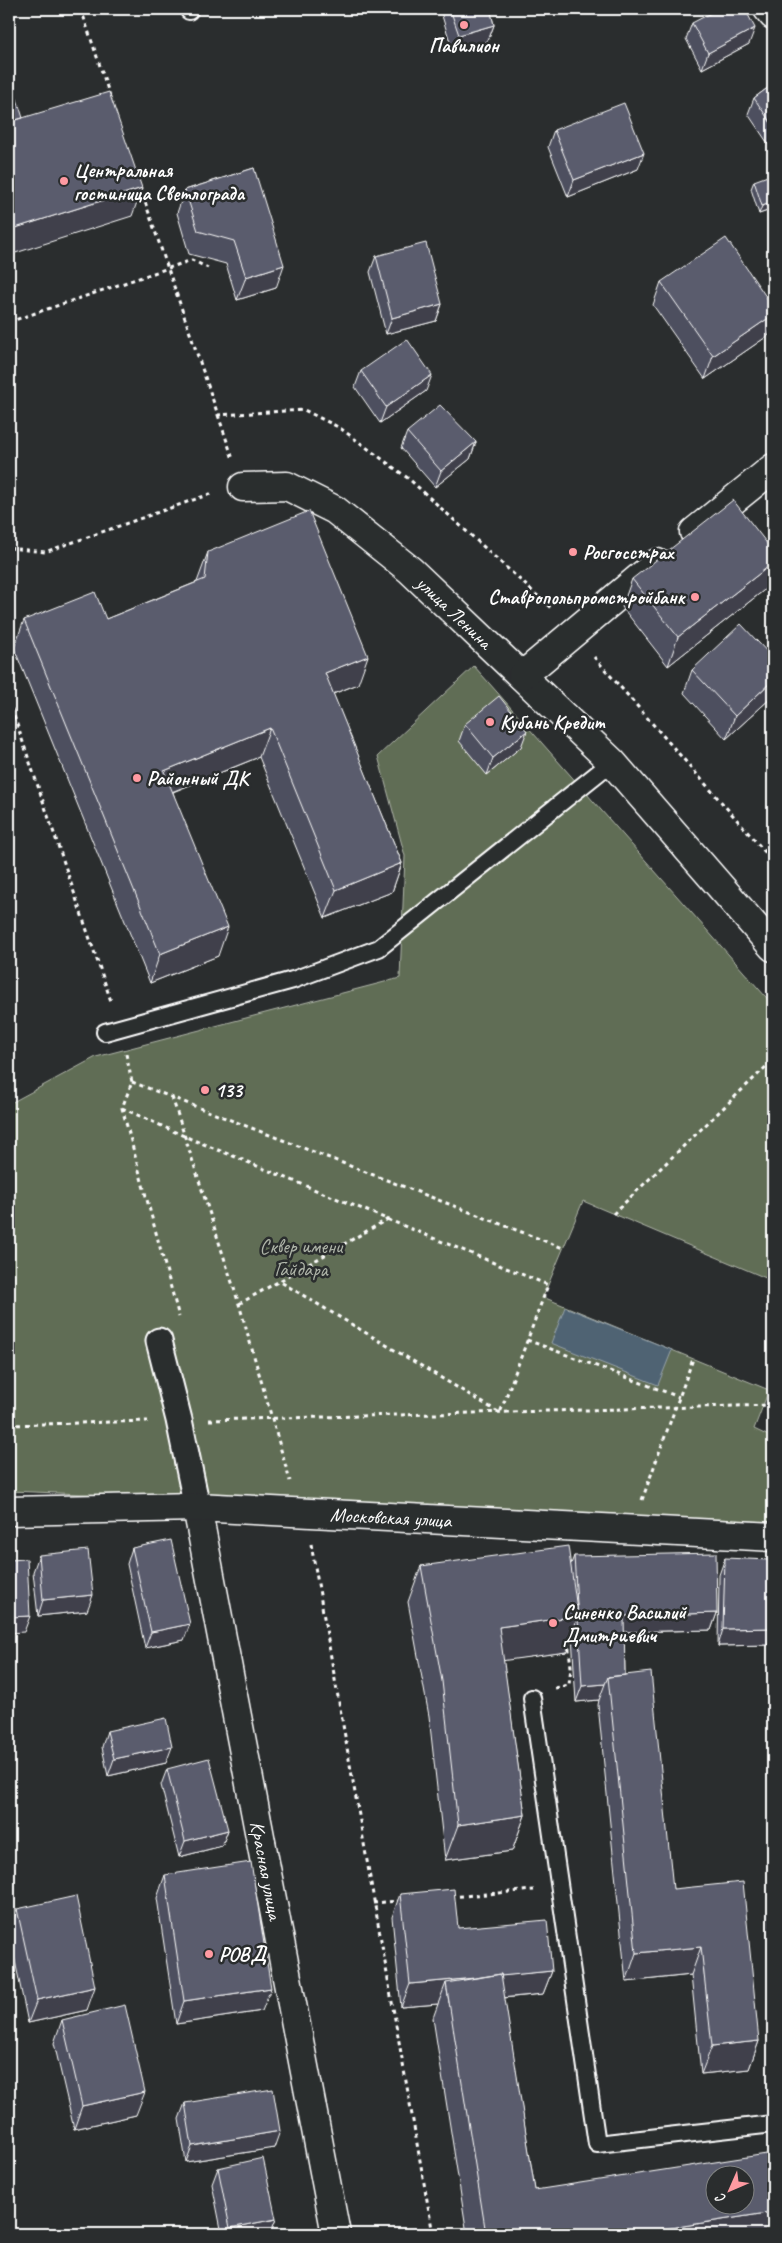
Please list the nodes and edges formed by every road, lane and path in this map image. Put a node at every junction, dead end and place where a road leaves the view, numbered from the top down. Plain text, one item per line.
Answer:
1 (81, 9) edge
2 (768, 9) edge
3 (773, 15) edge
4 (112, 102) edge
5 (139, 185) edge
6 (167, 268) junction
7 (208, 268) dead end
8 (9, 322) edge
9 (218, 415) junction
10 (773, 468) edge
11 (243, 487) junction
12 (9, 548) edge
13 (573, 634) junction
14 (522, 676) junction
15 (9, 701) edge
16 (612, 762) junction
17 (773, 862) edge
18 (773, 947) edge
19 (112, 1030) junction
20 (773, 1060) edge
21 (132, 1082) junction
22 (172, 1097) junction
23 (122, 1108) junction
24 (184, 1136) junction
25 (613, 1214) dead end
26 (388, 1218) junction
27 (563, 1248) dead end
28 (279, 1281) junction
29 (239, 1304) junction
30 (181, 1325) dead end
31 (527, 1340) junction
32 (159, 1341) dead end
33 (693, 1359) dead end
34 (679, 1397) junction
35 (773, 1405) edge
36 (675, 1408) junction
37 (500, 1413) junction
38 (179, 1420) junction
39 (272, 1420) junction
40 (9, 1424) edge
41 (209, 1429) dead end
42 (197, 1507) junction
43 (9, 1510) edge
44 (301, 1512) junction
45 (631, 1528) junction
46 (773, 1537) edge
47 (568, 1639) edge
48 (532, 1698) joint
49 (560, 1888) junction
50 (442, 1897) edge
51 (403, 1900) edge
52 (373, 1902) junction
53 (773, 2124) edge
54 (336, 2234) edge
55 (433, 2234) edge

1 - 4 path
2 - 3 street
5 - 6 path
6 - 7 path
6 - 8 path
6 - 9 path
9 - 11 path
9 - 13 path
10 - 13 street
11 - 12 path
11 - 14 street, улица Ленина
13 - 14 street
13 - 17 path
14 - 16 street, улица Ленина
15 - 19 path
16 - 18 street, улица Ленина
16 - 19 lane
19 - 21 path
20 - 25 path
21 - 22 path
21 - 23 path
22 - 24 path
22 - 27 path
23 - 24 path
23 - 30 path
24 - 26 path
24 - 29 path
26 - 28 path
26 - 31 path
28 - 29 path
28 - 37 path
29 - 39 path
31 - 34 path
31 - 37 path
32 - 38 street
33 - 34 path
34 - 36 path
35 - 36 path
36 - 37 path
36 - 45 path
37 - 39 path
38 - 40 path
38 - 42 street
39 - 41 path
39 - 44 path
42 - 43 street, Московская улица
42 - 44 street, Московская улица
42 - 54 street, Красная улица
44 - 45 street, Московская улица
44 - 52 path
45 - 46 street, Московская улица
47 - 48 path
48 - 49 lane
49 - 50 path
49 - 53 lane
51 - 52 path
52 - 55 path

